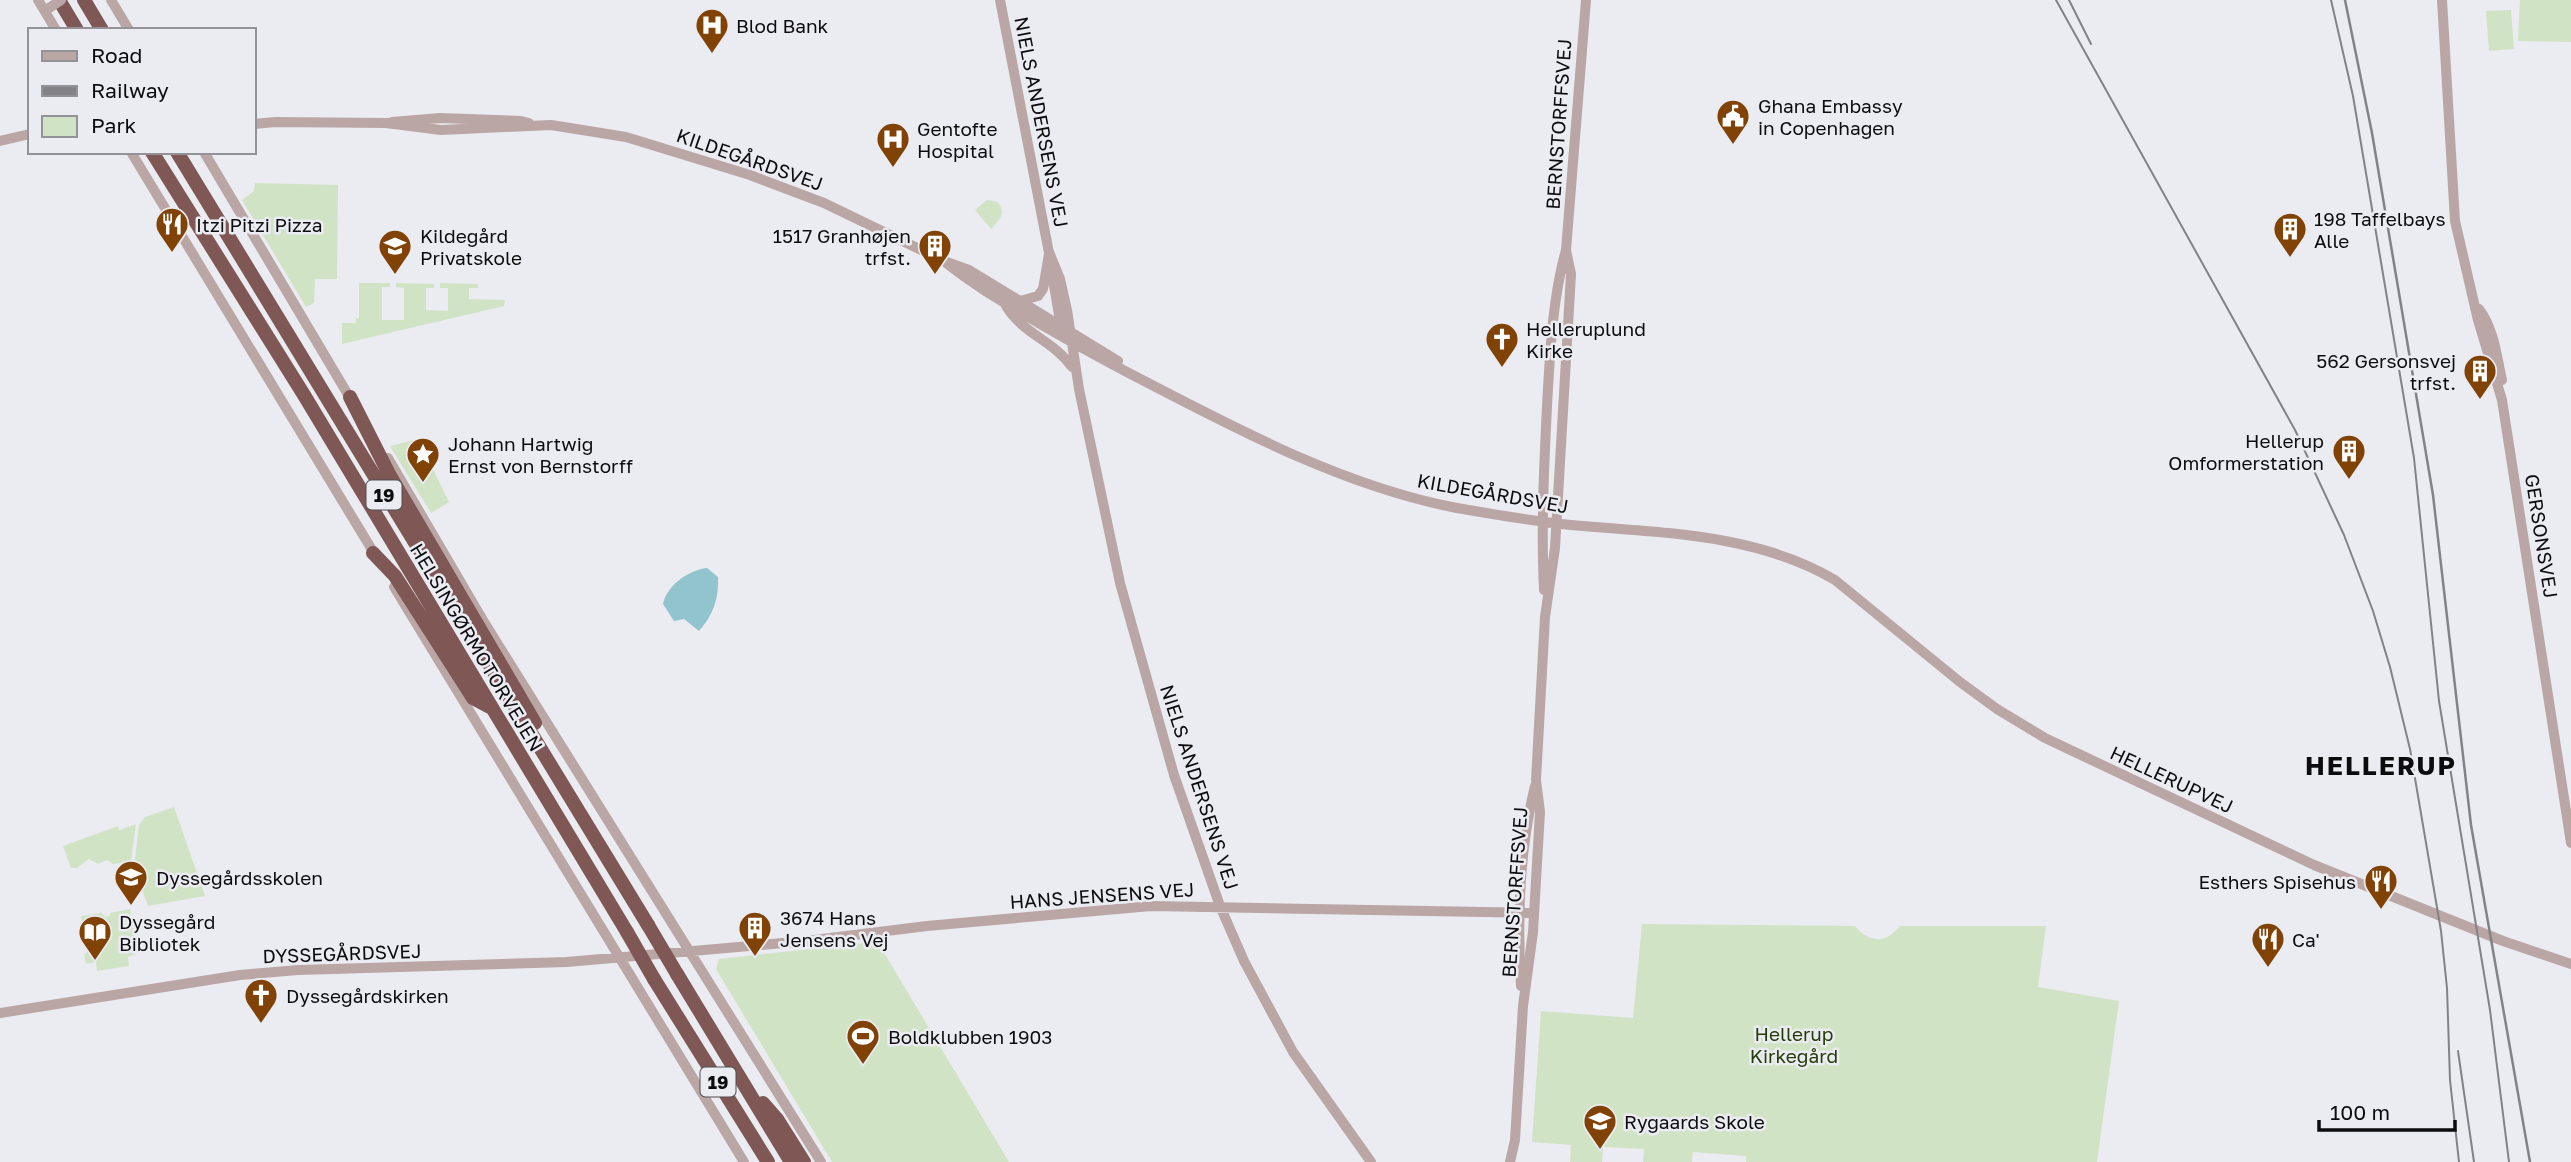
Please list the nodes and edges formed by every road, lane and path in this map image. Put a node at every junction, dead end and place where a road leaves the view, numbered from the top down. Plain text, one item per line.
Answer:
1 (38, 0) edge
2 (84, 0) edge
3 (111, 0) edge
4 (1000, 0) edge
5 (1586, 0) edge
6 (2442, 0) edge
7 (53, 5) edge
8 (56, 28) edge
9 (74, 28) edge
10 (101, 28) edge
11 (128, 28) edge
12 (256, 118) edge
13 (275, 122) junction
14 (256, 124) edge
15 (28, 134) edge
16 (0, 141) edge
17 (132, 154) edge
18 (153, 154) edge
19 (178, 154) edge
20 (205, 154) edge
21 (1566, 250) junction
22 (1049, 252) junction
23 (944, 261) junction
24 (1052, 281) junction
25 (1020, 301) junction
26 (1004, 304) junction
27 (1067, 335) junction
28 (1072, 366) junction
29 (1079, 389) junction
30 (349, 397) junction
31 (1542, 521) junction
32 (1556, 523) junction
33 (373, 552) junction
34 (1794, 561) joint
35 (1546, 613) junction
36 (491, 708) junction
37 (1536, 780) junction
38 (593, 836) junction
39 (2571, 843) edge
40 (1220, 906) junction
41 (1520, 912) junction
42 (1534, 913) junction
43 (689, 950) junction
44 (618, 956) junction
45 (2571, 964) edge
46 (1523, 1006) junction
47 (0, 1013) edge
48 (738, 1075) junction
49 (1515, 1140) junction
50 (744, 1162) edge
51 (767, 1162) edge
52 (791, 1162) edge
53 (804, 1162) edge
54 (821, 1162) edge
55 (1371, 1162) edge
56 (1510, 1162) edge
57 (1517, 1162) edge

1 - 7 street
2 - 10 highway
3 - 11 street
4 - 22 street, NIELS ANDERSENS VEJ
5 - 21 street, BERNSTORFFSVEJ
6 - 39 street, GERSONSVEJ
7 - 8 street
7 - 9 highway
12 - 13 street
13 - 14 street, KILDEGÅRDSVEJ
13 - 23 street, KILDEGÅRDSVEJ
15 - 16 street
17 - 33 street
18 - 36 highway, HELSINGØRMOTORVEJEN / 19
19 - 38 highway, HELSINGØRMOTORVEJEN / 19
20 - 30 street
21 - 31 street, BERNSTORFFSVEJ
21 - 32 street, BERNSTORFFSVEJ
22 - 24 street
22 - 24 street, NIELS ANDERSENS VEJ
23 - 25 street, KILDEGÅRDSVEJ
23 - 26 street, KILDEGÅRDSVEJ
24 - 25 street
24 - 27 street, NIELS ANDERSENS VEJ
25 - 27 street, KILDEGÅRDSVEJ
26 - 27 street, KILDEGÅRDSVEJ
26 - 28 street, KILDEGÅRDSVEJ
27 - 28 street, NIELS ANDERSENS VEJ
27 - 29 street, NIELS ANDERSENS VEJ
27 - 31 street, KILDEGÅRDSVEJ
28 - 29 street, NIELS ANDERSENS VEJ
29 - 40 street, NIELS ANDERSENS VEJ
30 - 38 highway
30 - 43 street
31 - 32 street, KILDEGÅRDSVEJ
31 - 35 street, BERNSTORFFSVEJ
32 - 34 street, KILDEGÅRDSVEJ
32 - 35 street, BERNSTORFFSVEJ
33 - 36 highway
33 - 44 street
34 - 45 street, HELLERUPVEJ
35 - 37 street, BERNSTORFFSVEJ
36 - 51 highway, HELSINGØRMOTORVEJEN / 19, bridge
37 - 41 street, BERNSTORFFSVEJ
37 - 42 street, BERNSTORFFSVEJ
38 - 48 highway, HELSINGØRMOTORVEJEN / 19, bridge
40 - 41 street, HANS JENSENS VEJ
40 - 43 street, HANS JENSENS VEJ
40 - 55 street, NIELS ANDERSENS VEJ
41 - 42 street, HANS JENSENS VEJ
41 - 46 street, BERNSTORFFSVEJ
42 - 46 street, BERNSTORFFSVEJ
43 - 44 street, DYSSEGÅRDSVEJ
43 - 54 street
44 - 47 street, DYSSEGÅRDSVEJ
44 - 50 street
46 - 49 street, BERNSTORFFSVEJ
48 - 52 highway, HELSINGØRMOTORVEJEN / 19
48 - 53 highway
49 - 56 street, BERNSTORFFSVEJ
49 - 57 street, BERNSTORFFSVEJ

